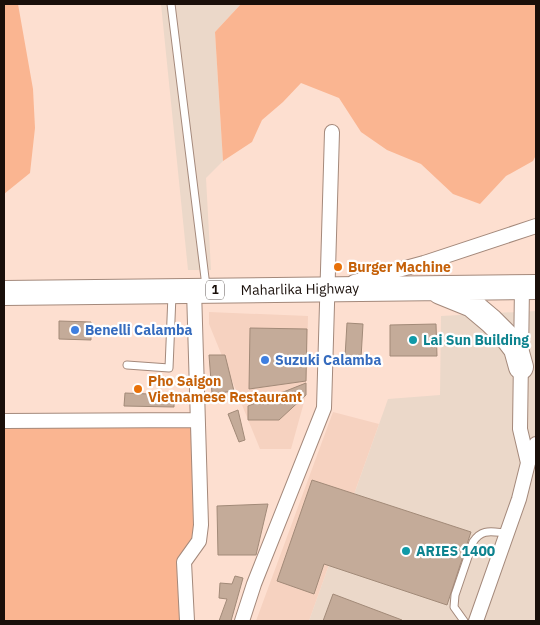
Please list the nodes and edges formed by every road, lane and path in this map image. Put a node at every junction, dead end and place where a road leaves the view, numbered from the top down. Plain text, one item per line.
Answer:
1 (172, 4) edge
2 (332, 132) dead end
3 (536, 226) edge
4 (427, 287) junction
5 (529, 287) edge
6 (326, 289) junction
7 (191, 290) junction
8 (4, 293) edge
9 (127, 365) dead end
10 (521, 367) junction
11 (197, 420) junction
12 (4, 421) edge
13 (536, 444) edge
14 (528, 463) junction
15 (507, 533) junction
16 (187, 621) edge
17 (242, 621) edge
18 (464, 621) edge
19 (476, 621) edge

1 - 7 lane
2 - 6 street
3 - 6 street
4 - 5 highway, Maharlika Highway / 1
4 - 6 highway, Maharlika Highway / 1
4 - 10 highway
5 - 10 street
6 - 7 highway, Maharlika Highway / 1
6 - 17 street
7 - 8 highway, Maharlika Highway / 1
7 - 9 lane
7 - 11 street
10 - 14 street
11 - 12 street
11 - 16 street
13 - 14 street
14 - 15 street
15 - 18 lane
15 - 19 street

